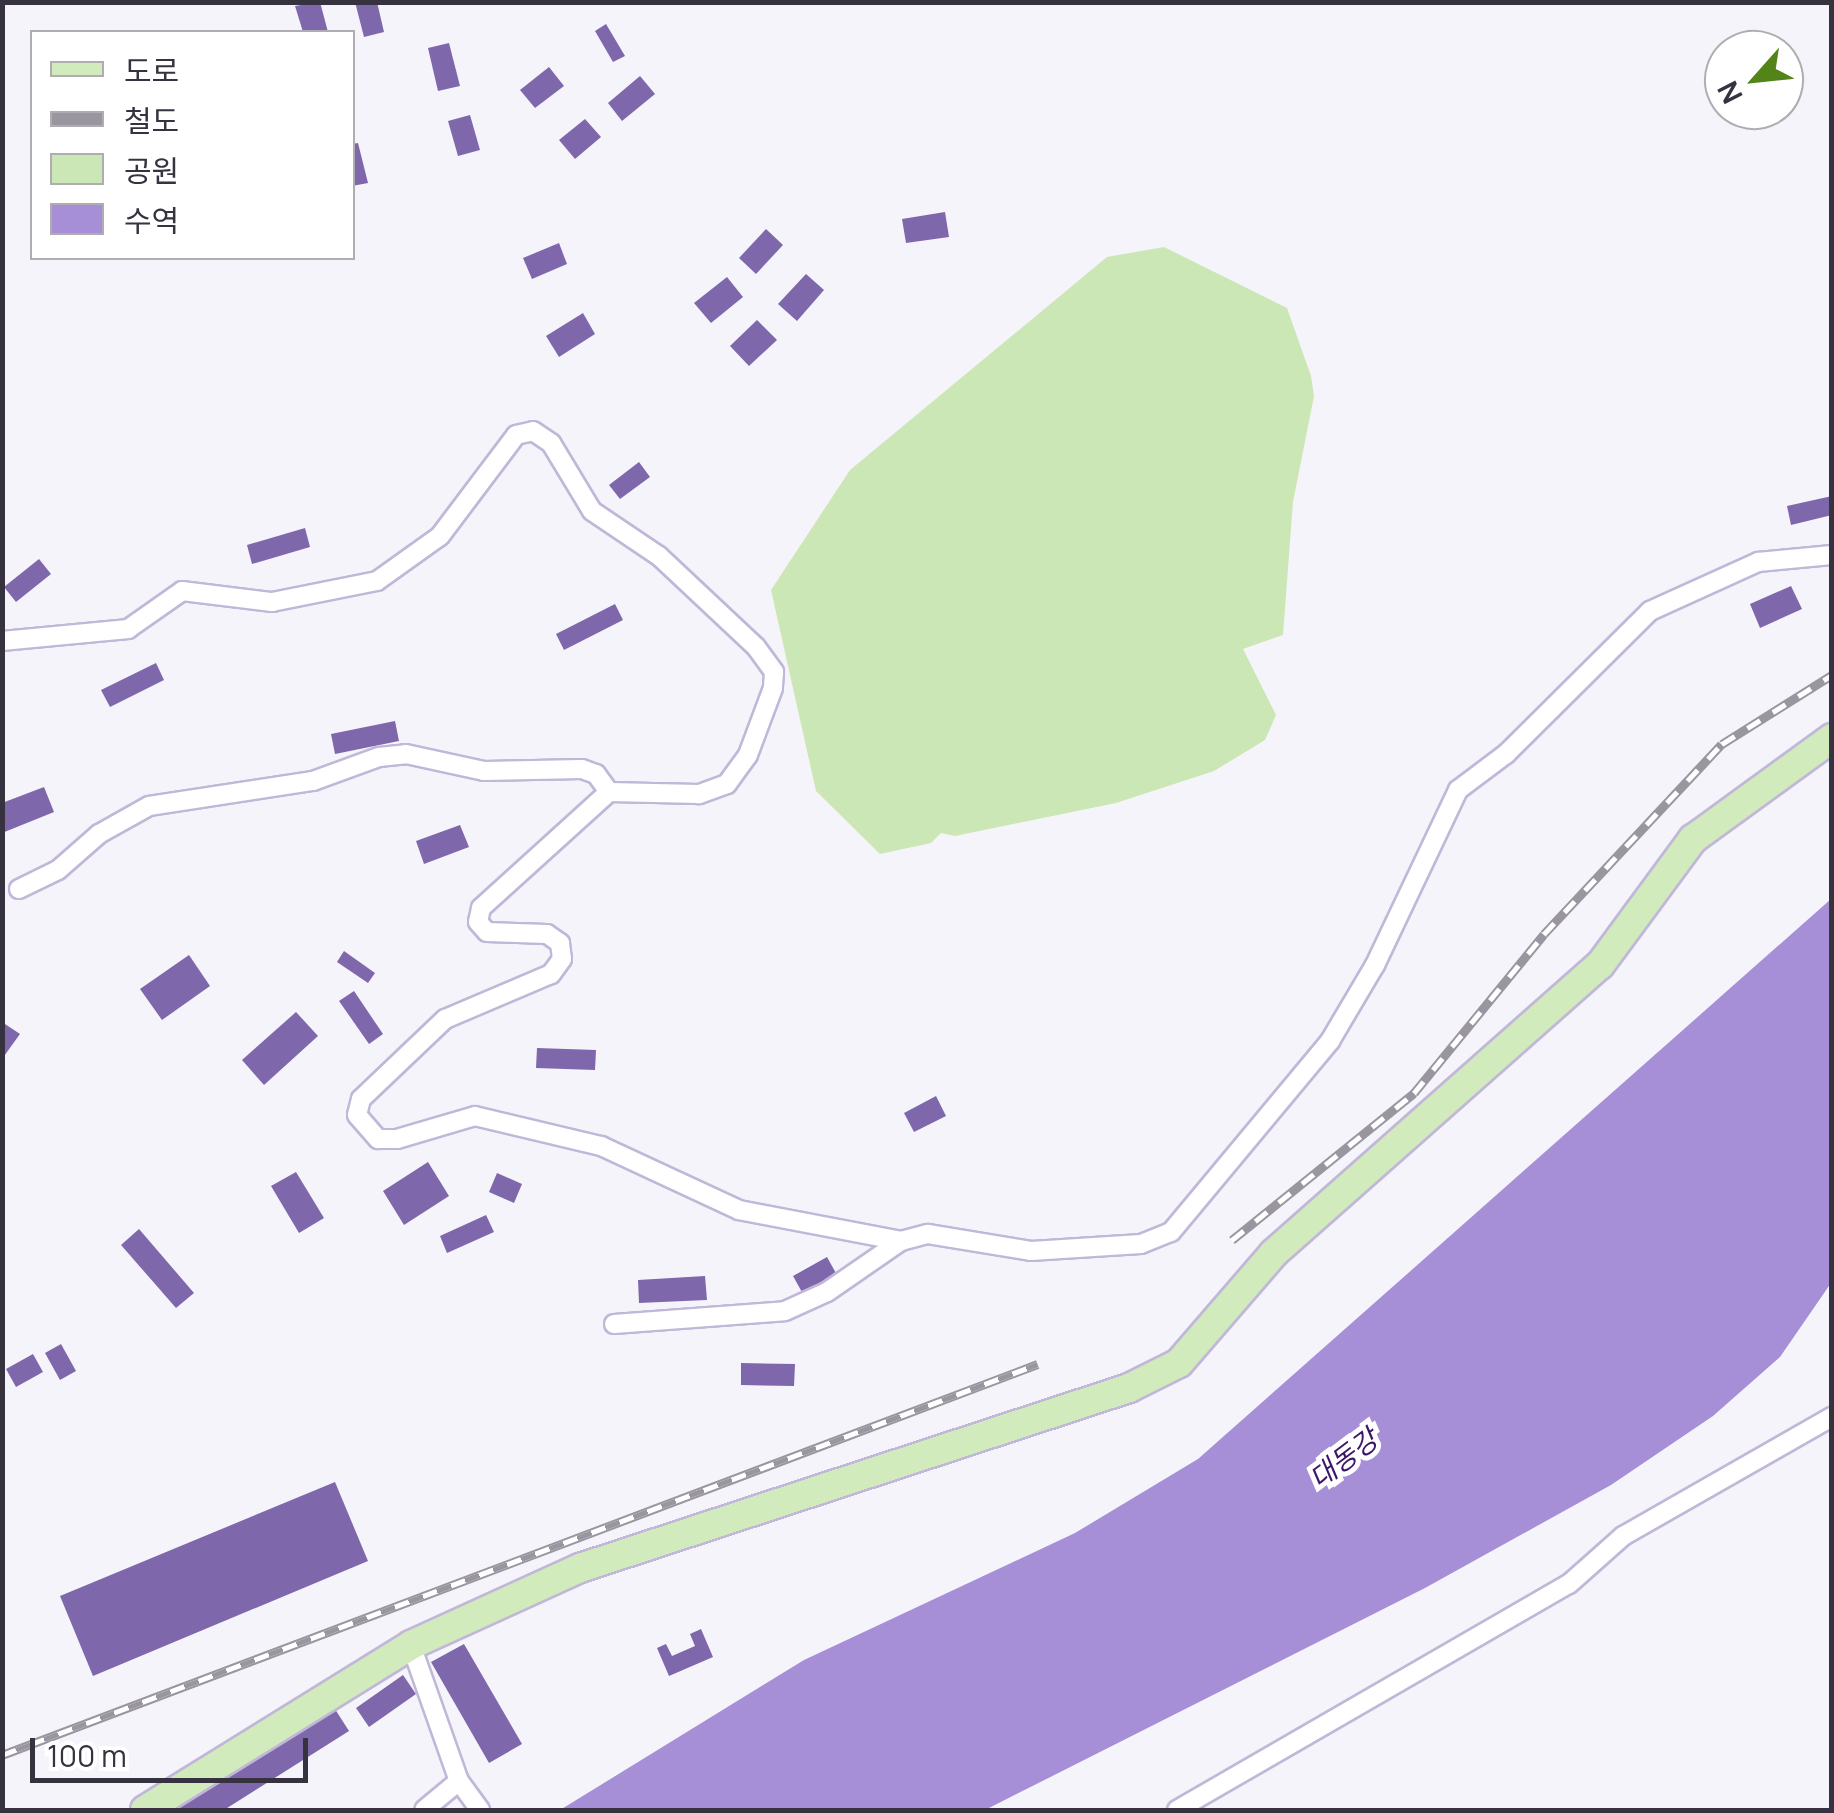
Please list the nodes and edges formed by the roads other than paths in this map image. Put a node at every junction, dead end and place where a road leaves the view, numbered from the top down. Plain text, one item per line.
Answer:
1 (1832, 555) edge
2 (2, 642) edge
3 (1832, 738) edge
4 (609, 792) junction
5 (19, 889) dead end
6 (901, 1241) junction
7 (614, 1324) dead end
8 (1832, 1418) edge
9 (411, 1645) junction
10 (459, 1782) junction
11 (145, 1810) edge
12 (424, 1810) edge
13 (480, 1810) edge
14 (1177, 1810) edge

1 - 6 street
2 - 4 street
3 - 9 main road
4 - 5 street
4 - 6 street
6 - 7 street
8 - 14 street
9 - 10 street
9 - 11 main road
10 - 12 street
10 - 13 street

